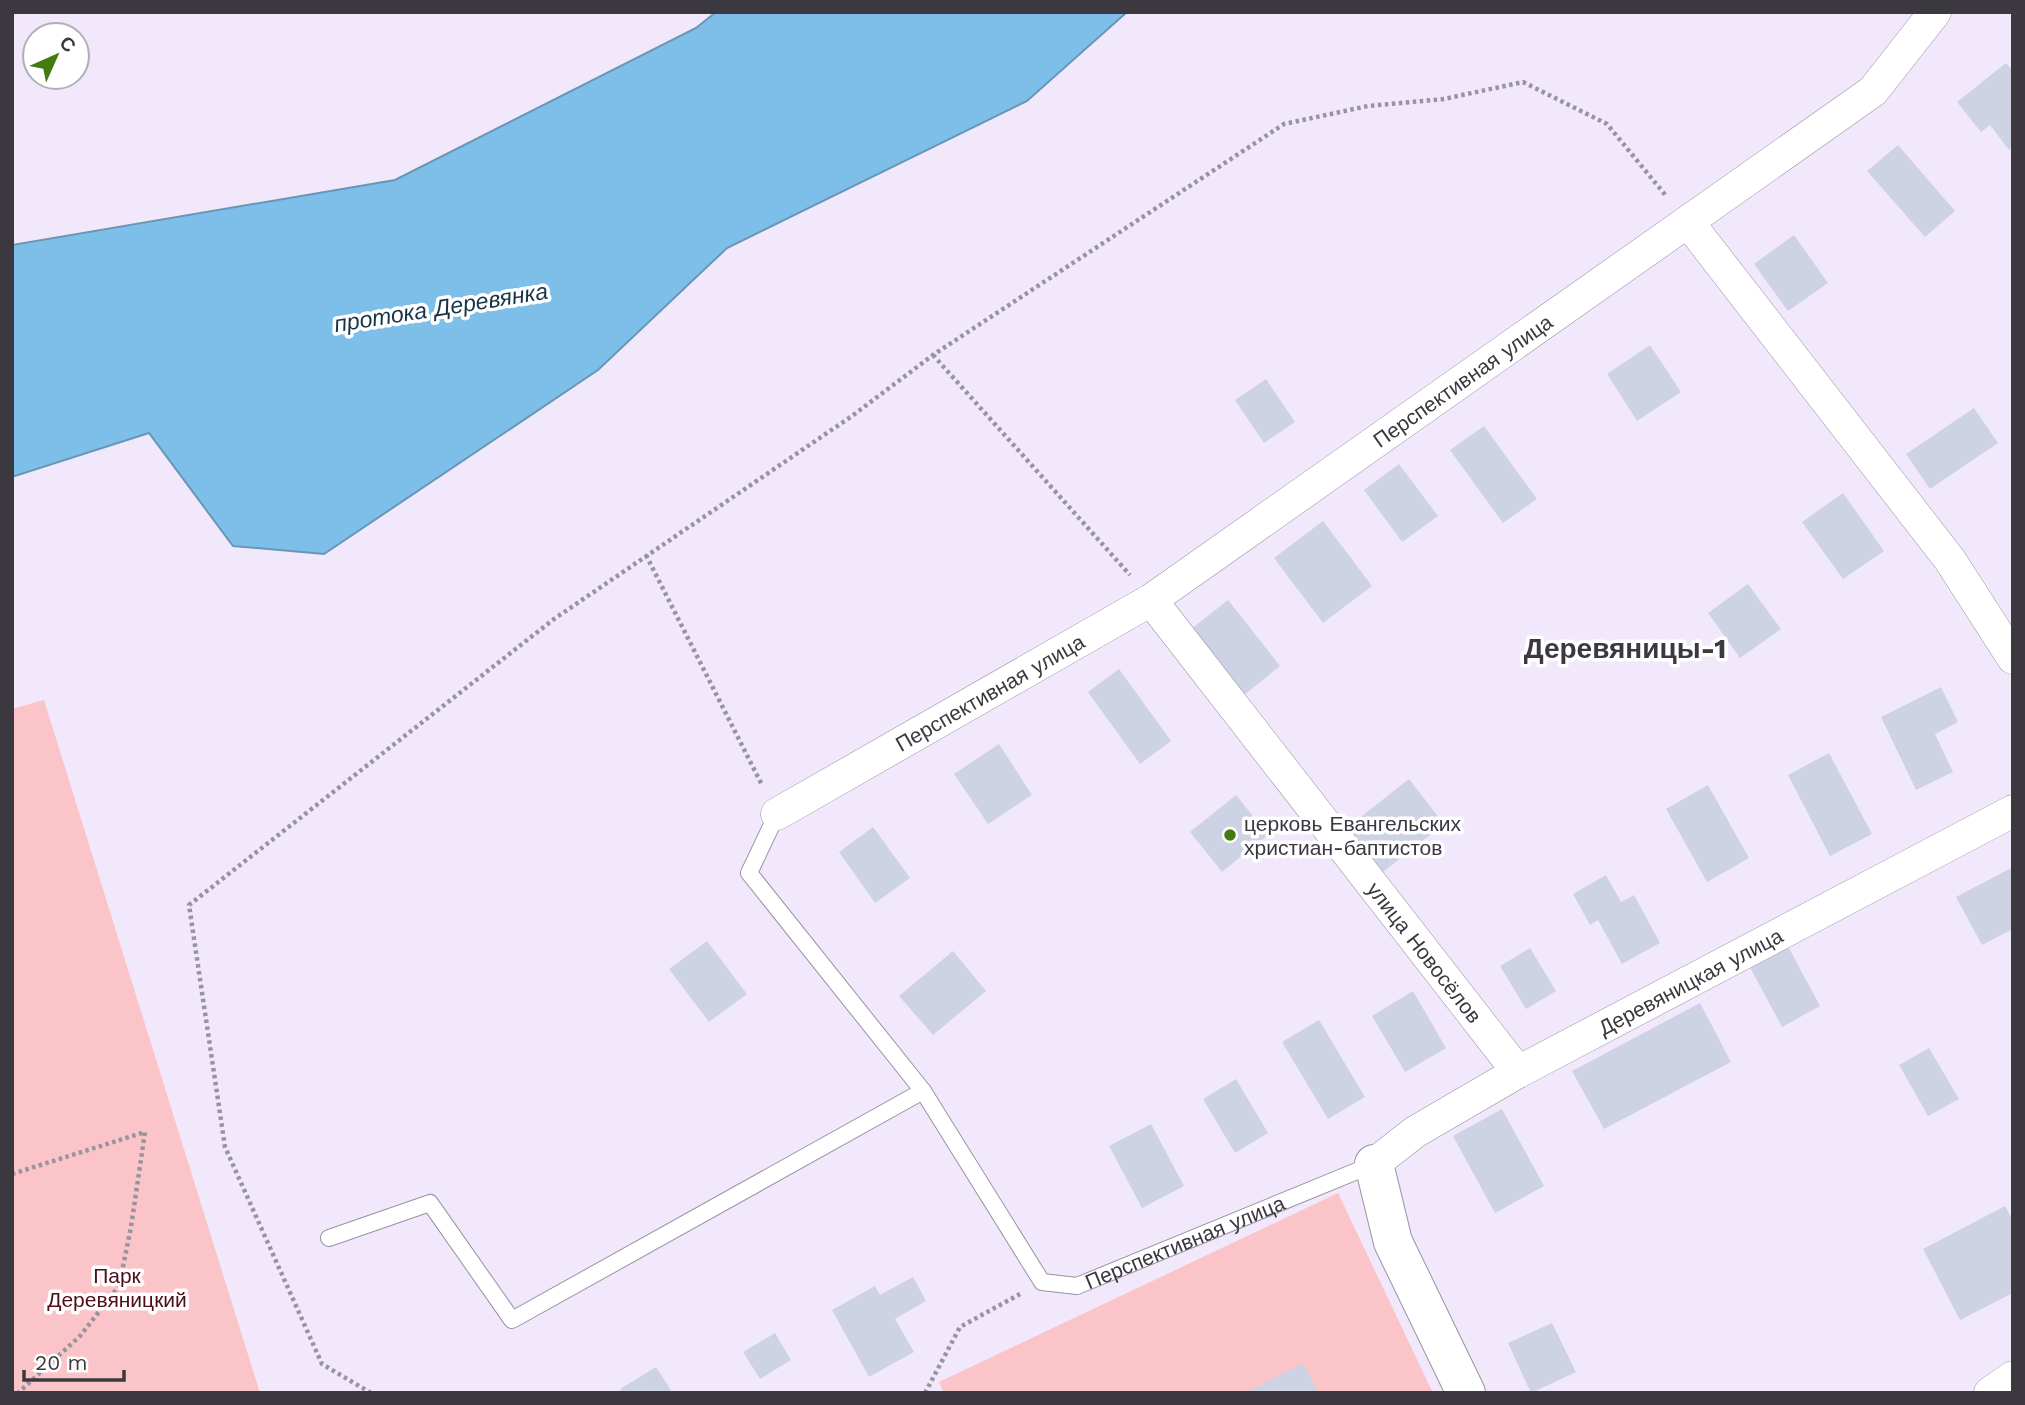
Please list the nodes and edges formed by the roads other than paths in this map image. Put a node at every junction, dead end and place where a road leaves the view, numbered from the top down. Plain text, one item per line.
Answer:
1 (1936, 12) edge
2 (1688, 222) junction
3 (1152, 600) junction
4 (2013, 658) edge
5 (2013, 811) edge
6 (777, 814) joint
7 (1518, 1072) junction
8 (923, 1091) junction
9 (1374, 1164) junction
10 (329, 1238) dead end
11 (2013, 1377) edge
12 (1466, 1393) edge
13 (1990, 1393) edge

1 - 2 street, Перспективная улица
2 - 3 street, Перспективная улица
2 - 4 street
3 - 6 street, Перспективная улица
3 - 7 street, улица Новосёлов
5 - 7 street, Деревяницкая улица
6 - 8 lane
7 - 9 street, Деревяницкая улица
8 - 9 lane, Перспективная улица
8 - 10 lane
9 - 12 street
11 - 13 street

